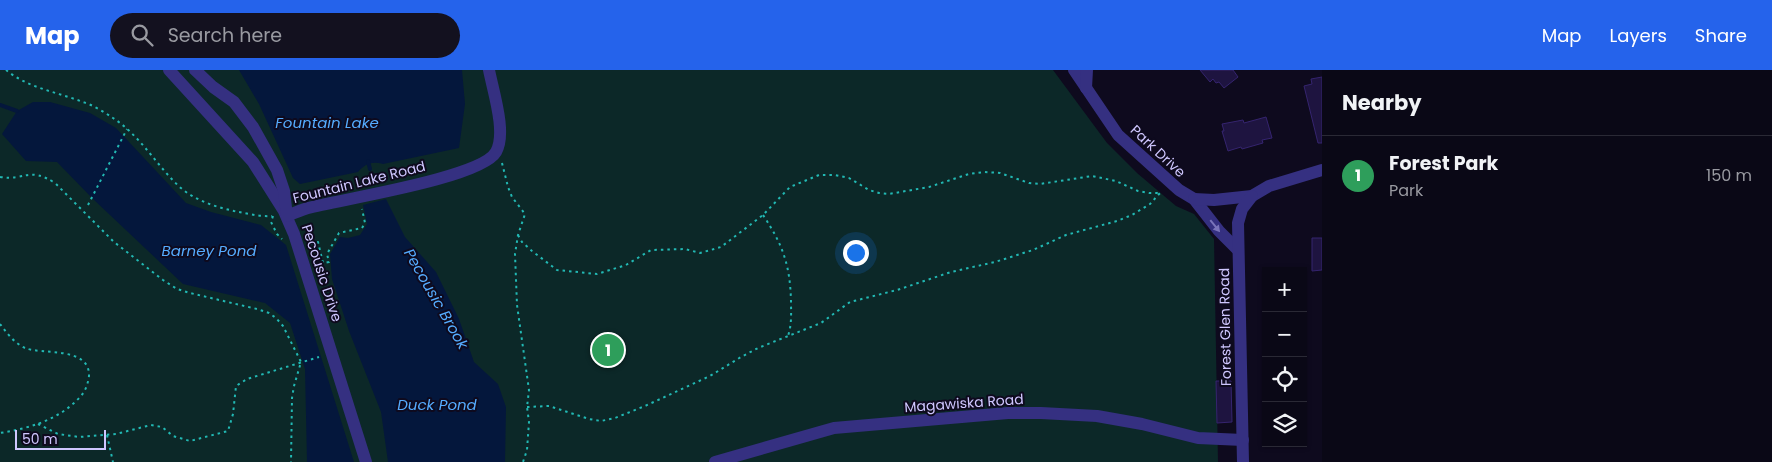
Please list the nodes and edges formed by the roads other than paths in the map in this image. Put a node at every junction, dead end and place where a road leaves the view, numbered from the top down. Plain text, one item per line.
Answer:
1 (169, 70) edge
2 (195, 70) edge
3 (489, 70) edge
4 (1074, 70) edge
5 (1086, 70) edge
6 (1086, 88) junction
7 (1322, 170) edge
8 (1252, 196) junction
9 (1194, 199) junction
10 (286, 213) junction
11 (1238, 250) junction
12 (1243, 440) junction
13 (366, 462) edge
14 (715, 462) edge
15 (1243, 462) edge

1 - 10 street, Pecousic Drive
2 - 10 street, Fountain Lake Road
3 - 10 street, Fountain Lake Road
4 - 6 street, Park Drive
5 - 6 street
6 - 9 street, Park Drive
7 - 8 street
8 - 9 street
8 - 11 street, Forest Glen Road
9 -> 11 street, Park Drive
10 - 13 street, Pecousic Drive
11 - 12 street, Forest Glen Road
12 - 14 street, Magawiska Road
12 - 15 street, Forest Glen Road

